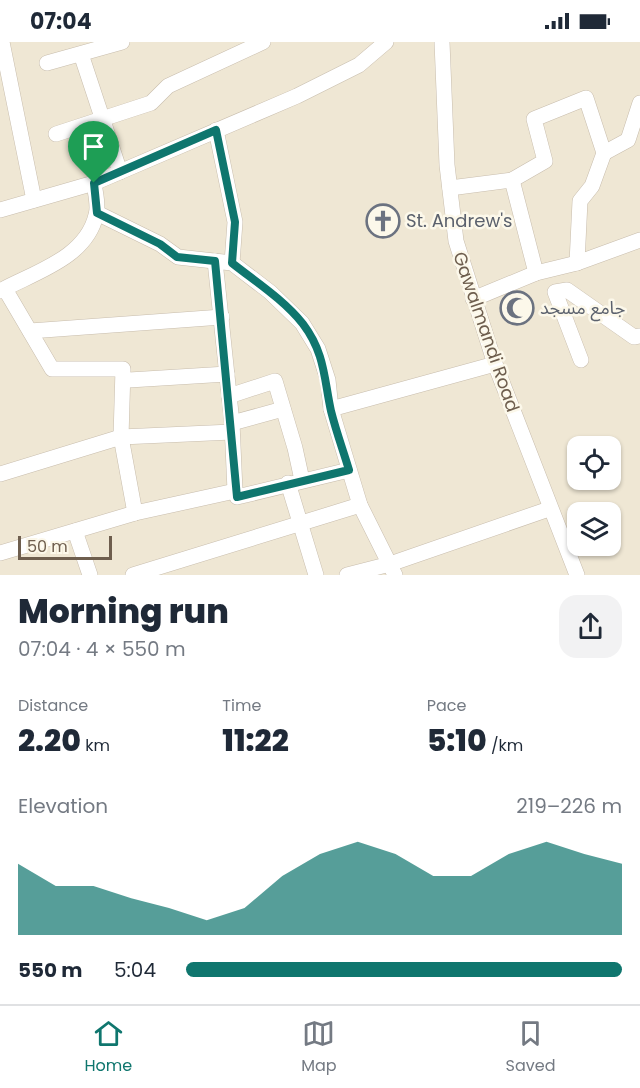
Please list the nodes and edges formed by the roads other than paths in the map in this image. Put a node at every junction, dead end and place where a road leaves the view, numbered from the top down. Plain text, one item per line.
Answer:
1 (3, 42) edge
2 (122, 42) edge
3 (263, 42) edge
4 (386, 42) edge
5 (442, 42) edge
6 (81, 54) junction
7 (47, 63) dead end
8 (640, 103) edge
9 (102, 119) junction
10 (216, 130) junction
11 (56, 134) dead end
12 (604, 153) junction
13 (120, 172) junction
14 (512, 180) junction
15 (94, 183) junction
16 (450, 188) junction
17 (34, 200) junction
18 (0, 210) edge
19 (97, 213) junction
20 (640, 240) edge
21 (215, 261) junction
22 (232, 263) junction
23 (577, 263) junction
24 (536, 273) junction
25 (2, 290) edge
26 (473, 299) junction
27 (222, 316) junction
28 (30, 331) junction
29 (638, 340) edge
30 (581, 360) dead end
31 (495, 364) junction
32 (227, 374) junction
33 (129, 380) dead end
34 (229, 396) junction
35 (283, 409) junction
36 (331, 409) junction
37 (232, 427) junction
38 (121, 437) junction
39 (349, 470) junction
40 (0, 474) edge
41 (295, 482) junction
42 (235, 491) junction
43 (360, 506) junction
44 (549, 509) junction
45 (135, 513) junction
46 (299, 524) junction
47 (75, 531) junction
48 (0, 553) edge
49 (392, 569) edge
50 (90, 575) edge
51 (133, 575) edge
52 (316, 575) edge
53 (347, 575) edge
54 (577, 575) edge

1 - 17 street
2 - 6 street
3 - 9 street
4 - 10 street
5 - 16 street, Gawalmandi Road
6 - 7 street
6 - 9 street
8 - 12 street
9 - 11 street
9 - 13 street
10 - 13 street
10 - 22 street
12 - 14 street
12 - 23 street
13 - 15 street
14 - 16 street
14 - 24 street
15 - 17 street
15 - 19 street
16 - 26 street, Gawalmandi Road
17 - 18 street
19 - 21 street
19 - 25 street
20 - 23 street
21 - 22 street
21 - 27 street
22 - 36 street
23 - 24 street
24 - 26 street
25 - 28 street
26 - 31 street, Gawalmandi Road
27 - 28 street
27 - 32 street
28 - 38 street
29 - 30 street
31 - 36 street
31 - 44 street, Gawalmandi Road
32 - 33 street
32 - 34 street
34 - 35 street
34 - 37 street
35 - 37 street
35 - 41 street
36 - 39 street
37 - 38 street
37 - 42 street
38 - 40 street
38 - 45 street
39 - 41 street
39 - 43 street
41 - 42 street
41 - 46 street
42 - 45 street
43 - 46 street
43 - 49 street
44 - 49 street
44 - 54 street, Gawalmandi Road
45 - 47 street
46 - 51 street
46 - 52 street
47 - 48 street
47 - 50 street
49 - 53 street

